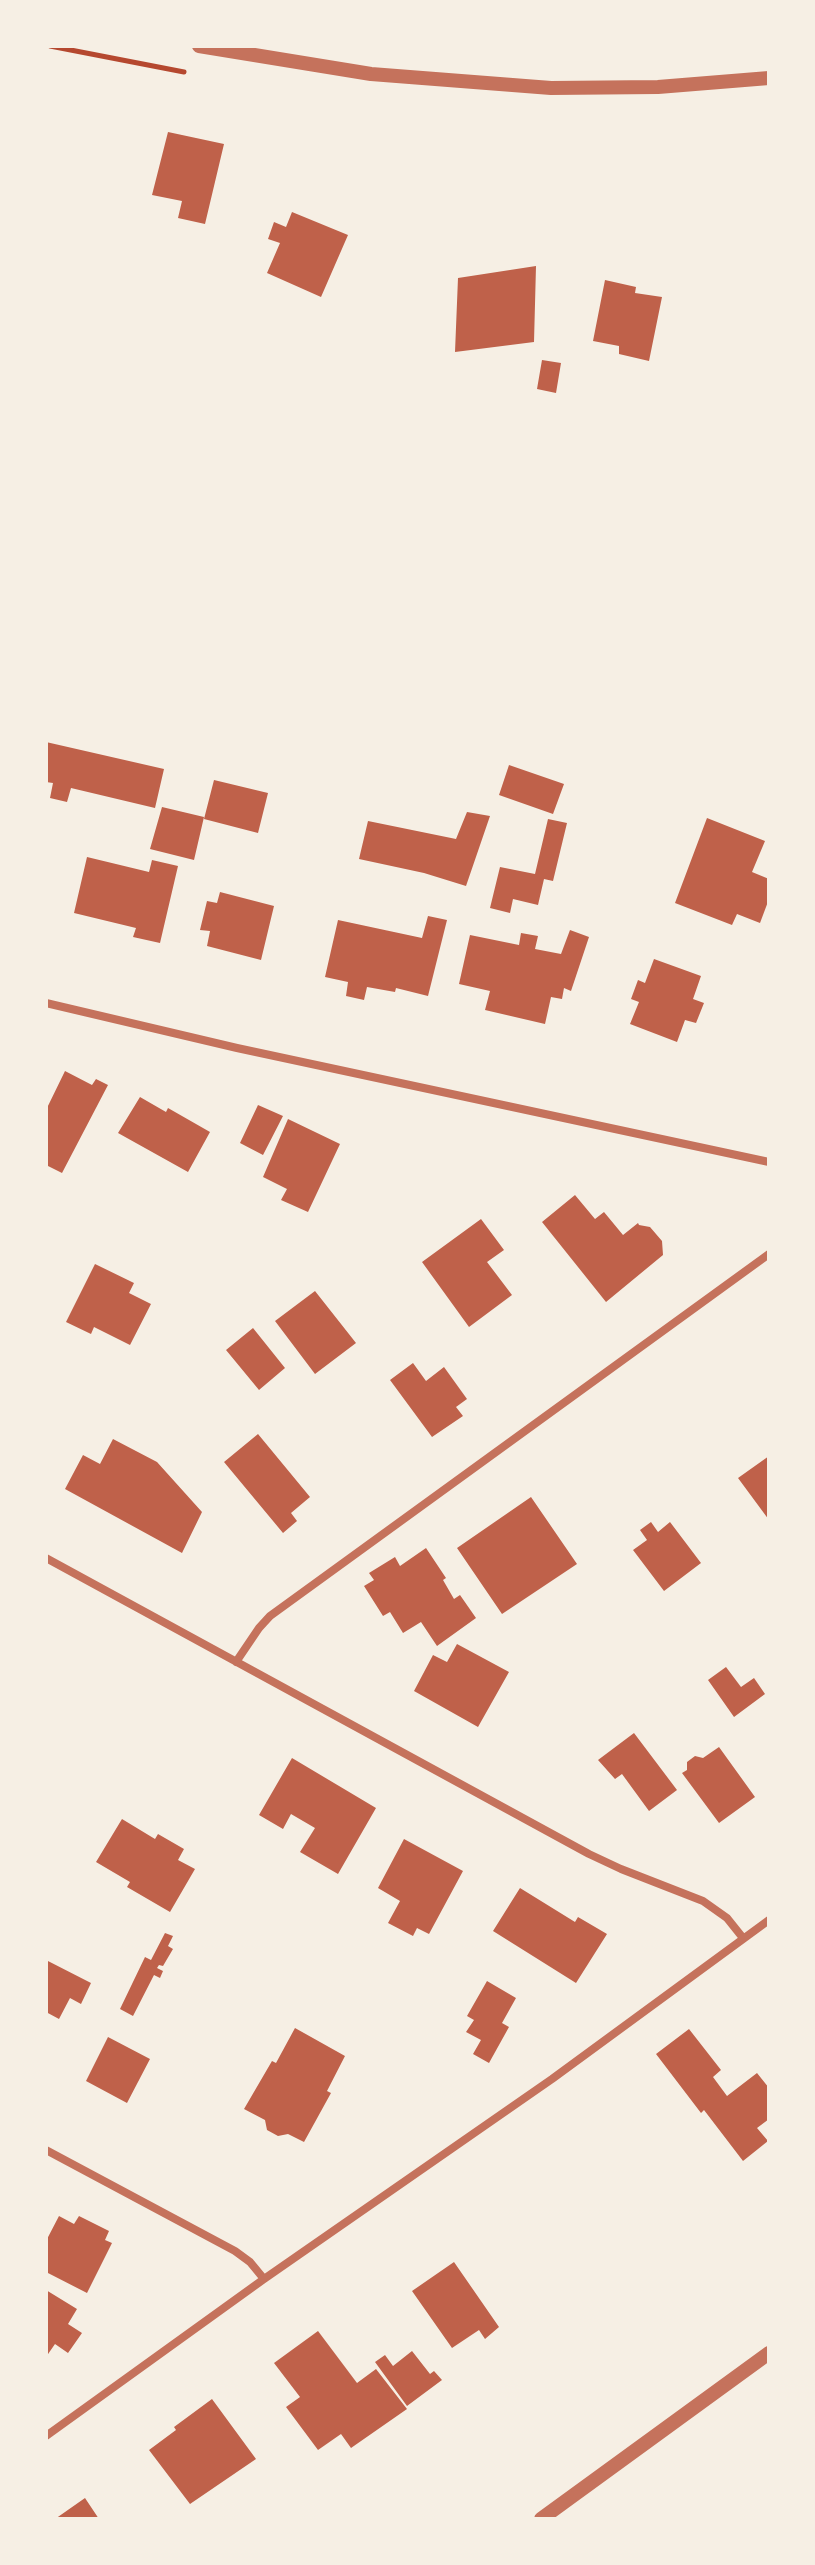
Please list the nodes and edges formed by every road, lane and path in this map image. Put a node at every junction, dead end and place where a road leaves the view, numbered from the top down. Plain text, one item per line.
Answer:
1 (199, 46) edge
2 (769, 78) edge
3 (46, 1003) edge
4 (769, 1162) edge
5 (769, 1254) edge
6 (46, 1558) edge
7 (236, 1662) junction
8 (769, 1920) edge
9 (743, 1938) junction
10 (46, 2150) edge
11 (264, 2279) junction
12 (769, 2353) edge
13 (46, 2436) edge
14 (541, 2519) edge

1 - 2 street
3 - 4 street
5 - 7 street
6 - 7 street
7 - 9 street
8 - 9 street
9 - 11 street
10 - 11 street
11 - 13 street
12 - 14 street

